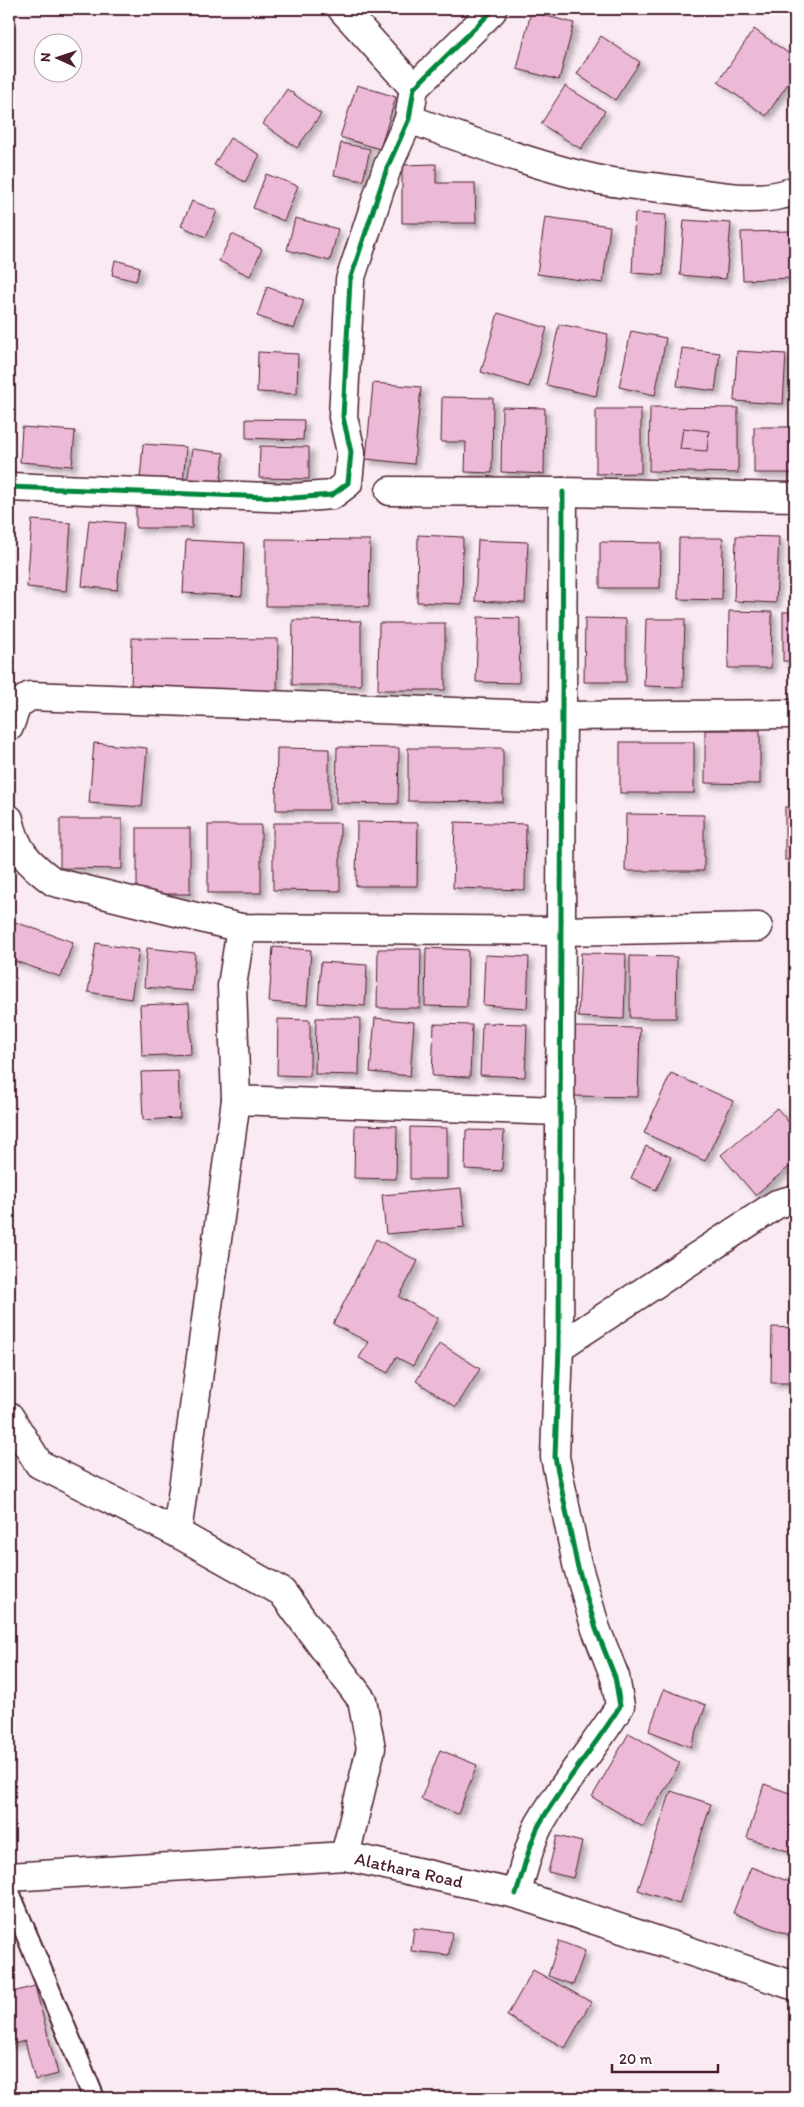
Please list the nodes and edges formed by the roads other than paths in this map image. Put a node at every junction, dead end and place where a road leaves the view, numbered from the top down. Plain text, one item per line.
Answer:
1 (342, 9) edge
2 (492, 11) dead end
3 (414, 88) junction
4 (409, 118) junction
5 (795, 191) edge
6 (9, 487) edge
7 (390, 491) dead end
8 (563, 492) junction
9 (795, 497) edge
10 (795, 714) edge
11 (561, 716) junction
12 (9, 728) edge
13 (9, 819) edge
14 (758, 927) dead end
15 (241, 928) junction
16 (562, 931) junction
17 (236, 1100) junction
18 (559, 1111) junction
19 (795, 1200) edge
20 (559, 1347) junction
21 (9, 1416) edge
22 (177, 1533) junction
23 (345, 1856) junction
24 (9, 1876) edge
25 (9, 1892) edge
26 (516, 1894) junction
27 (795, 1986) edge
28 (94, 2098) edge

1 - 3 street
2 - 3 street
3 - 4 street
4 - 5 street
4 - 6 street
7 - 8 street
8 - 9 street
8 - 11 street
10 - 11 street
11 - 12 street
11 - 16 street
13 - 15 street
14 - 16 street
15 - 16 street
15 - 17 street
16 - 18 street
17 - 18 street
17 - 22 street
18 - 20 street
19 - 20 street
20 - 26 street
21 - 22 street
22 - 23 street
23 - 24 street, Alathara Road
23 - 26 street, Alathara Road
25 - 28 lane
26 - 27 street, Alathara Road

